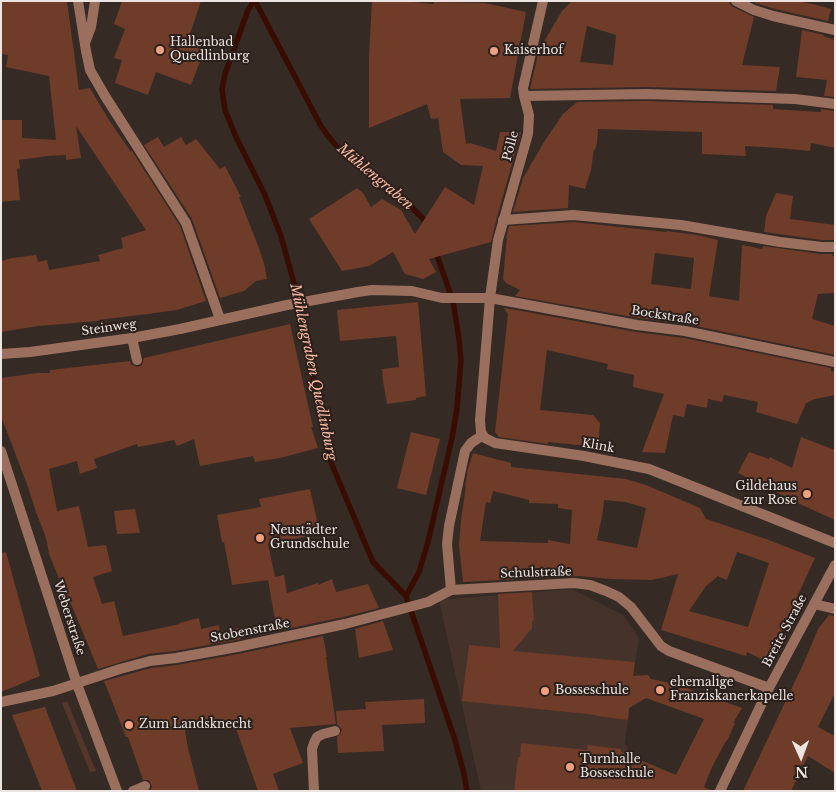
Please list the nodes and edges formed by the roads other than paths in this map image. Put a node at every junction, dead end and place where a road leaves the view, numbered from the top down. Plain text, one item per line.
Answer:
1 (78, 1) edge
2 (95, 1) edge
3 (543, 1) edge
4 (736, 1) edge
5 (835, 30) edge
6 (84, 44) junction
7 (524, 96) junction
8 (835, 104) edge
9 (503, 220) junction
10 (835, 247) edge
11 (490, 298) junction
12 (308, 300) joint
13 (220, 320) junction
14 (132, 338) junction
15 (1, 354) edge
16 (137, 360) dead end
17 (835, 362) edge
18 (482, 435) junction
19 (1, 451) edge
20 (835, 544) edge
21 (835, 565) edge
22 (451, 590) junction
23 (428, 602) joint
24 (814, 604) junction
25 (835, 609) edge
26 (77, 684) junction
27 (769, 688) junction
28 (1, 702) edge
29 (335, 731) dead end
30 (145, 786) dead end
31 (117, 791) edge
32 (133, 791) edge
33 (314, 791) edge
34 (720, 791) edge

1 - 6 street
2 - 6 street
3 - 7 street, Pölle
4 - 5 street
6 - 13 street
7 - 8 street
7 - 9 street, Pölle
9 - 10 street
9 - 11 street, Pölle
11 - 12 street, Bockstraße
11 - 17 street, Bockstraße
11 - 18 street
12 - 13 street, Steinweg
13 - 14 street, Steinweg
14 - 15 street, Steinweg
14 - 16 street
18 - 20 street, Klink
18 - 22 street
19 - 26 street, Weberstraße
21 - 24 street, Breite Straße
22 - 23 street, Schulstraße
22 - 27 street, Schulstraße
23 - 26 street, Stobenstraße
24 - 25 street
24 - 27 street, Breite Straße
26 - 28 street, Stobenstraße
26 - 31 street, Weberstraße
27 - 34 street, Breite Straße
29 - 33 street
30 - 32 street

